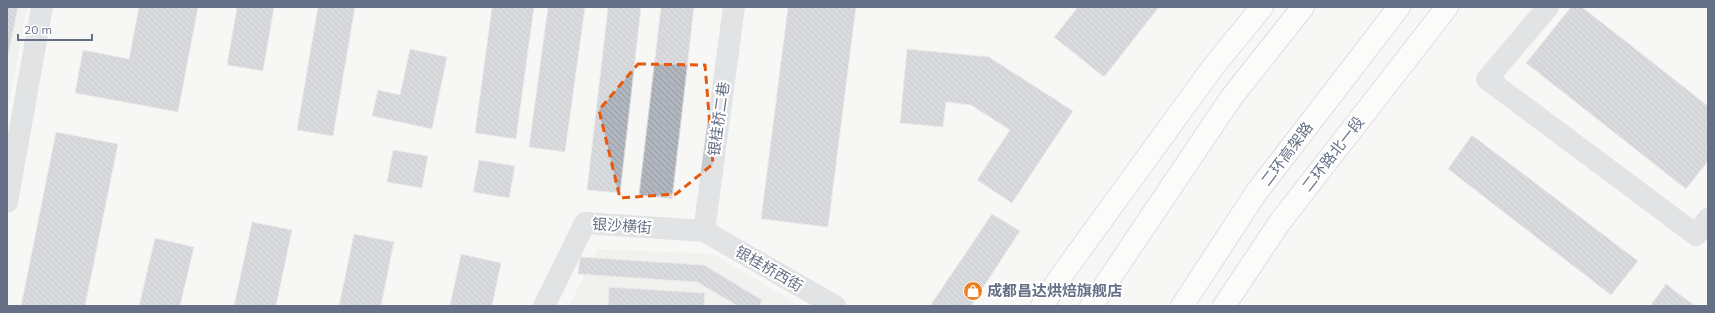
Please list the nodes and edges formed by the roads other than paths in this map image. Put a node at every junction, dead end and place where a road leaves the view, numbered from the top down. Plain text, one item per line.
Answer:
1 (42, 7) edge
2 (734, 7) edge
3 (1262, 7) edge
4 (1303, 7) edge
5 (1399, 7) edge
6 (1448, 7) edge
7 (1548, 7) edge
8 (7, 202) edge
9 (1708, 219) edge
10 (704, 231) junction
11 (544, 306) edge
12 (835, 306) edge
13 (1042, 306) edge
14 (1091, 306) edge
15 (1182, 306) edge
16 (1224, 306) edge

1 - 8 street
2 - 10 street, 银桂桥二巷
3 - 13 main road
4 - 14 main road
5 - 15 main road, 二环高架路
6 - 16 main road, 二环路北一段
7 - 9 street
10 - 11 street, 银沙横街
10 - 12 street, 银桂桥西街

